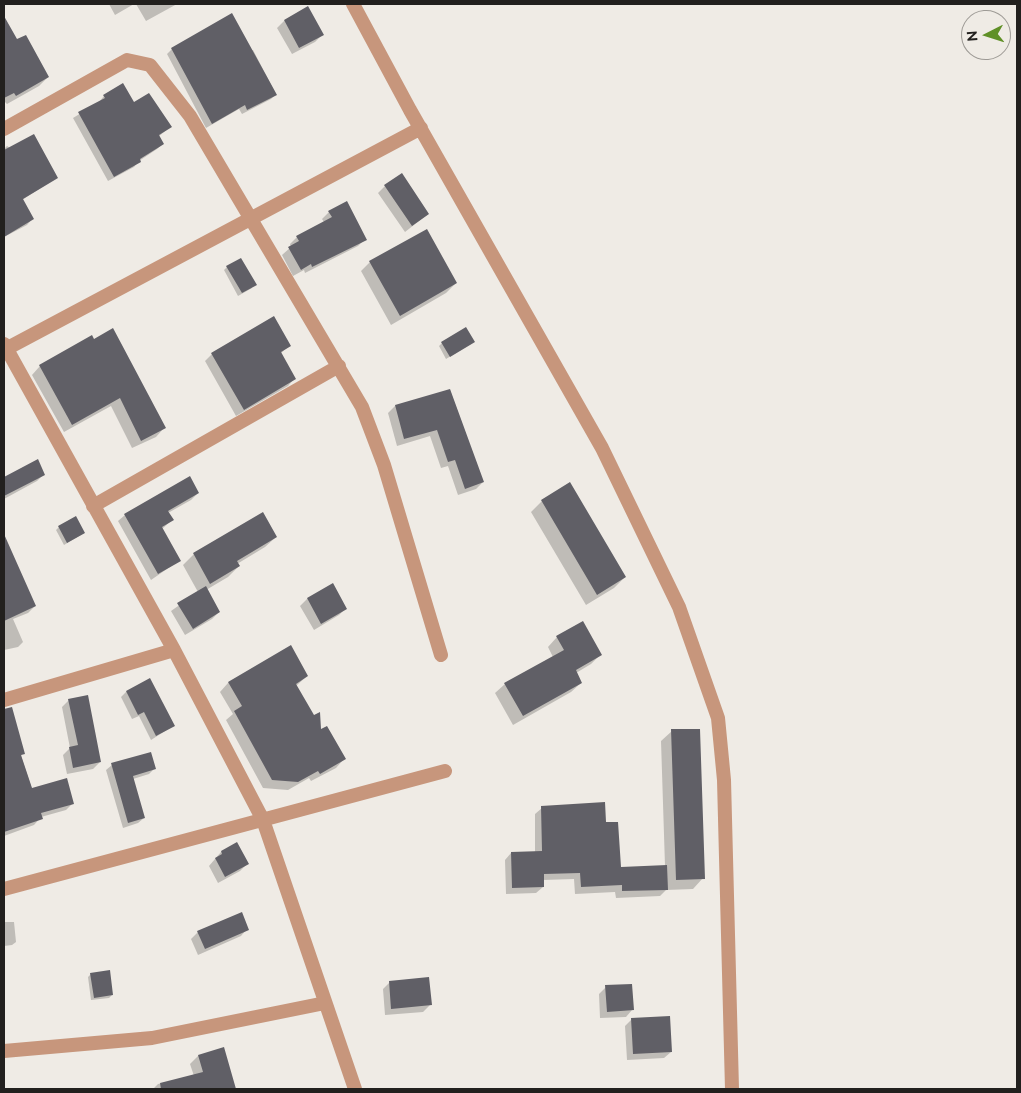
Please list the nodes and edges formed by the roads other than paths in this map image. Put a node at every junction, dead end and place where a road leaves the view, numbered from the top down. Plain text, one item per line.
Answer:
1 (353, 4) edge
2 (421, 128) junction
3 (4, 129) edge
4 (252, 218) junction
5 (5, 348) edge
6 (339, 366) junction
7 (93, 506) junction
8 (174, 650) junction
9 (441, 655) dead end
10 (4, 700) edge
11 (445, 772) dead end
12 (263, 820) junction
13 (4, 889) edge
14 (325, 1003) junction
15 (4, 1051) edge
16 (355, 1089) edge
17 (732, 1089) edge

1 - 2 street
2 - 4 street
2 - 17 street
3 - 4 street
4 - 5 street
4 - 6 street
5 - 7 street
6 - 7 street
6 - 9 street
7 - 8 street
8 - 10 street
8 - 12 street
11 - 12 street
12 - 13 street
12 - 14 street
14 - 15 street
14 - 16 street

